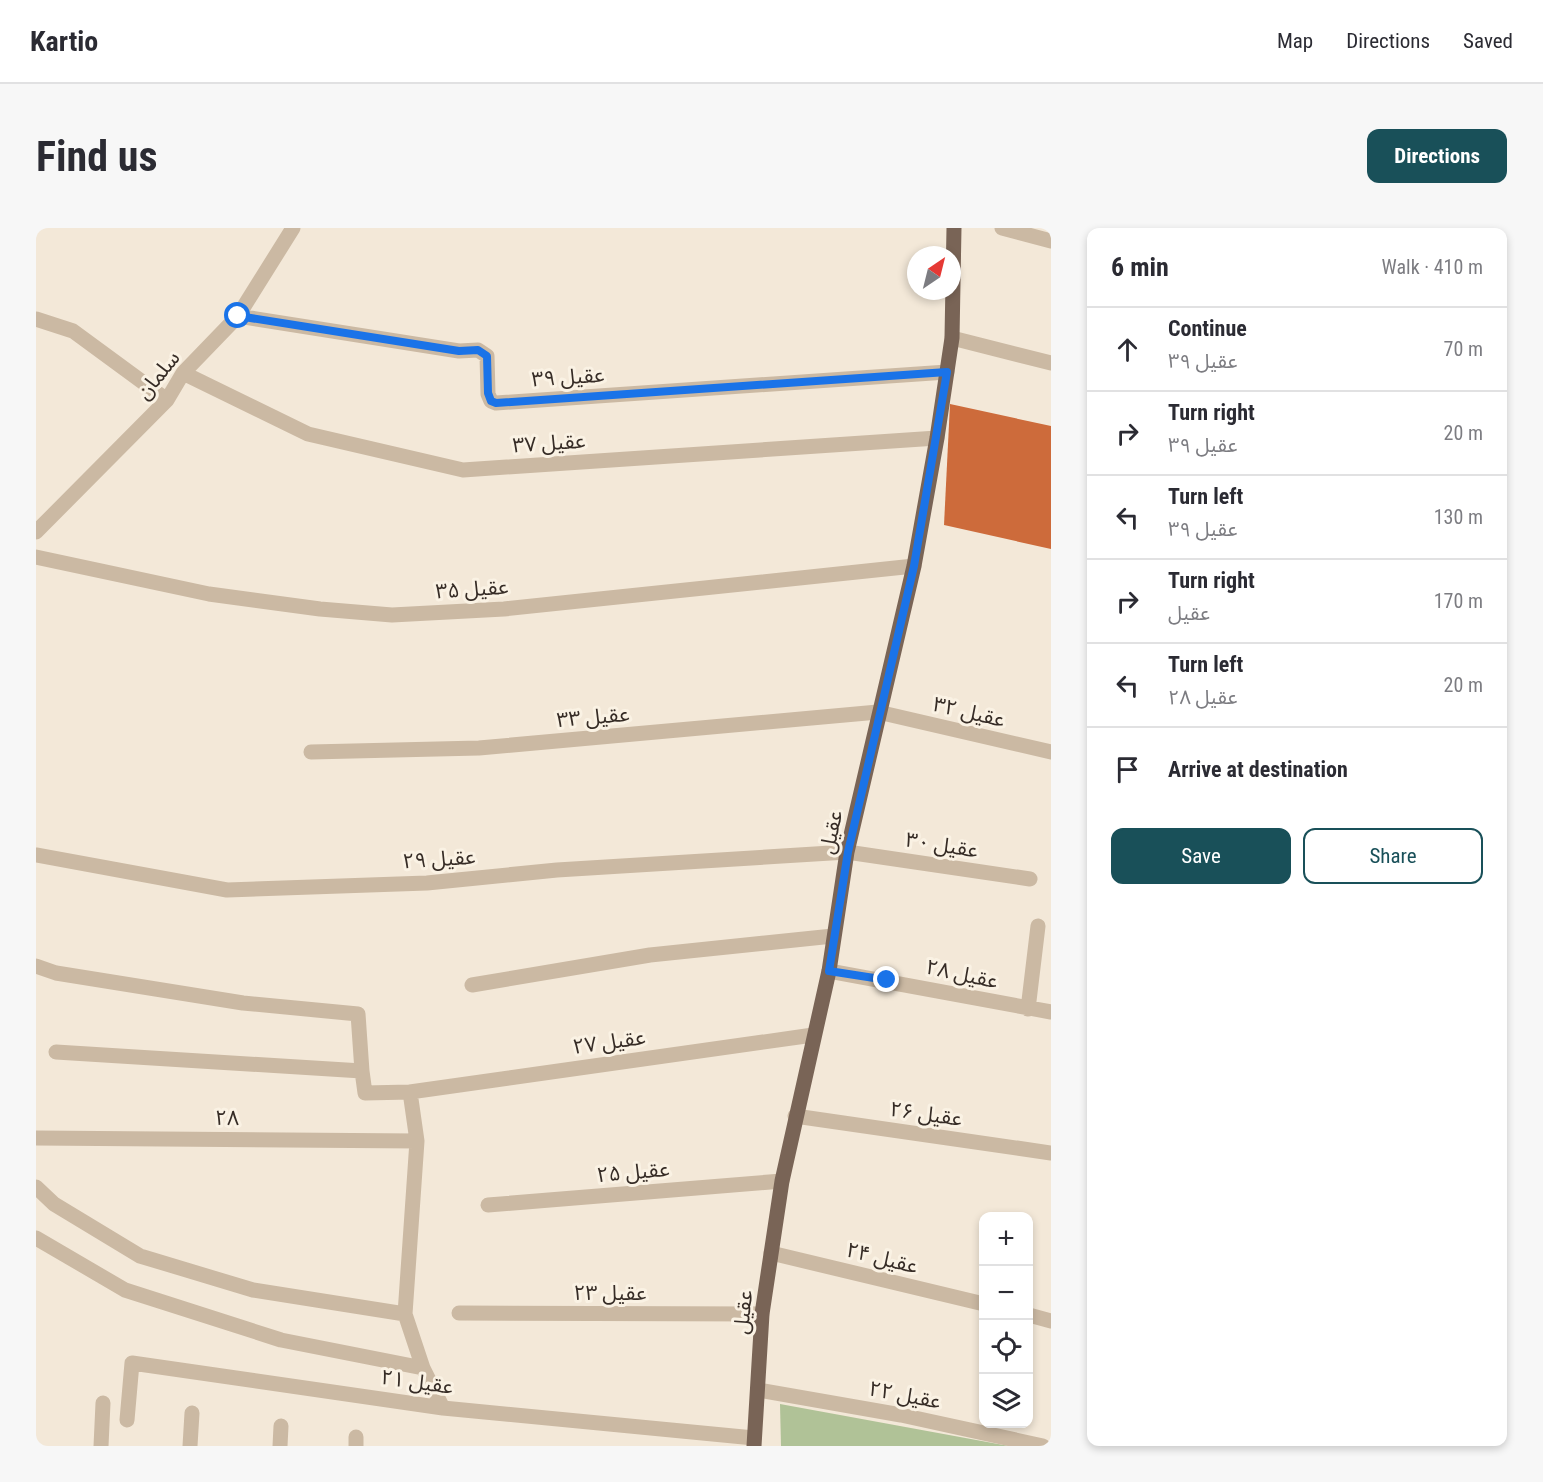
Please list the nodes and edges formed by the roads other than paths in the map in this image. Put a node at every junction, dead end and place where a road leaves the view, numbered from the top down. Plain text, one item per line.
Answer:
1 (293, 228) edge
2 (954, 228) edge
3 (1002, 228) edge
4 (1051, 241) edge
5 (238, 316) junction
6 (36, 319) edge
7 (952, 338) junction
8 (1051, 363) edge
9 (947, 372) junction
10 (183, 373) junction
11 (167, 400) junction
12 (937, 438) junction
13 (36, 532) edge
14 (36, 557) edge
15 (914, 566) junction
16 (878, 712) junction
17 (311, 752) dead end
18 (1051, 752) edge
19 (848, 852) junction
20 (36, 855) edge
21 (1030, 879) dead end
22 (1038, 926) dead end
23 (833, 936) junction
24 (36, 966) edge
25 (829, 971) junction
26 (472, 985) dead end
27 (1028, 1009) junction
28 (1051, 1012) edge
29 (813, 1035) junction
30 (56, 1052) dead end
31 (362, 1071) junction
32 (410, 1092) junction
33 (795, 1116) junction
34 (36, 1138) edge
35 (417, 1141) junction
36 (1051, 1153) edge
37 (782, 1181) junction
38 (36, 1187) edge
39 (488, 1205) dead end
40 (36, 1238) edge
41 (771, 1252) junction
42 (979, 1303) edge
43 (459, 1313) dead end
44 (405, 1314) junction
45 (762, 1314) junction
46 (1033, 1316) edge
47 (1051, 1321) edge
48 (423, 1368) junction
49 (758, 1390) junction
50 (103, 1403) dead end
51 (443, 1408) junction
52 (192, 1413) dead end
53 (127, 1420) dead end
54 (281, 1426) dead end
55 (754, 1442) edge
56 (1037, 1445) edge
57 (101, 1446) edge
58 (190, 1446) edge
59 (280, 1446) edge

1 - 5 street, سلمان
2 - 7 main road, عقیل
3 - 4 street
5 - 9 street, عقیل ۳۹
5 - 10 street, سلمان
6 - 11 street
7 - 8 street
7 - 9 main road, عقیل
9 - 12 main road, عقیل
10 - 11 street, سلمان
10 - 12 street, عقیل ۳۷
11 - 13 street, سلمان
12 - 15 main road, عقیل
14 - 15 street, عقیل ۳۵
15 - 16 main road, عقیل
16 - 17 street, عقیل ۳۳
16 - 18 street, عقیل ۳۲
16 - 19 main road, عقیل
19 - 20 street, عقیل ۲۹
19 - 21 street, عقیل ۳۰
19 - 23 main road, عقیل
22 - 27 street
23 - 25 main road, عقیل
23 - 26 street
24 - 31 street
25 - 27 street, ۲۸ عقیل
25 - 29 main road, عقیل
27 - 28 street, ۲۸ عقیل
29 - 32 street, عقیل ۲۷
29 - 33 main road, عقیل
30 - 31 street
31 - 32 street, عقیل ۲۷
32 - 35 street
33 - 36 street, عقیل ۲۶
33 - 37 main road, عقیل
34 - 35 street, ۲۸
35 - 44 street
37 - 39 street, عقیل ۲۵
37 - 41 main road, عقیل
38 - 44 street
40 - 48 street
41 - 42 street, عقیل ۲۴
41 - 45 main road, عقیل
43 - 45 street, عقیل ۲۳
44 - 48 street
45 - 49 main road, عقیل
46 - 47 street
48 - 51 street
49 - 55 main road, عقیل
49 - 56 street, عقیل ۲۲
50 - 57 street
51 - 53 street, عقیل ۲۱
51 - 55 street, عقیل ۲۱
52 - 58 street
54 - 59 street

